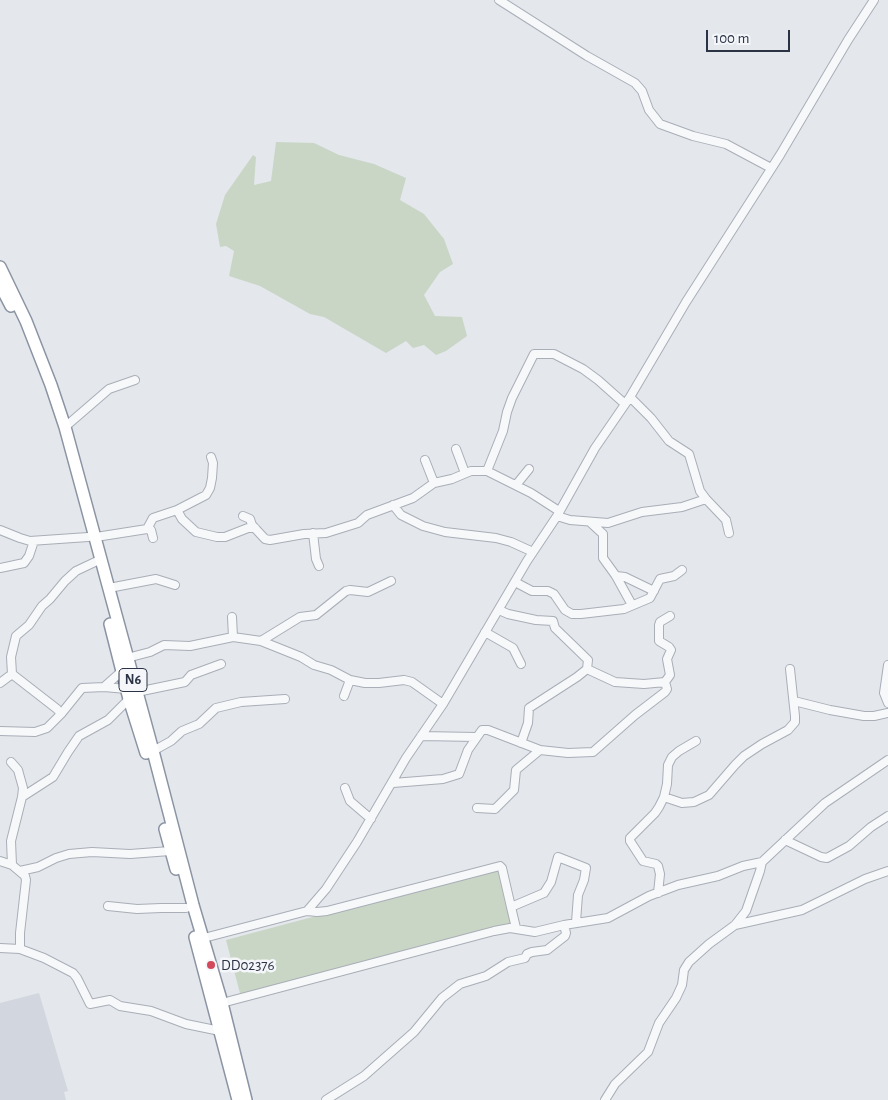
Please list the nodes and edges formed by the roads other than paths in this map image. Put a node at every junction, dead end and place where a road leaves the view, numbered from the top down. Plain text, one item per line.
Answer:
1 (499, 0) edge
2 (874, 0) edge
3 (772, 168) junction
4 (0, 268) edge
5 (0, 284) edge
6 (4, 300) edge
7 (135, 380) dead end
8 (630, 397) junction
9 (625, 404) junction
10 (65, 427) junction
11 (456, 450) dead end
12 (211, 457) dead end
13 (425, 460) dead end
14 (529, 469) dead end
15 (487, 471) junction
16 (465, 473) junction
17 (434, 483) junction
18 (516, 486) junction
19 (706, 499) junction
20 (394, 505) junction
21 (177, 510) junction
22 (558, 513) junction
23 (243, 516) dead end
24 (592, 523) junction
25 (255, 528) junction
26 (147, 529) junction
27 (0, 530) edge
28 (312, 533) junction
29 (729, 533) dead end
30 (92, 537) junction
31 (153, 538) dead end
32 (34, 541) junction
33 (534, 552) junction
34 (95, 562) junction
35 (319, 566) dead end
36 (0, 568) edge
37 (682, 570) dead end
38 (616, 576) junction
39 (391, 581) dead end
40 (515, 582) junction
41 (175, 585) dead end
42 (109, 588) junction
43 (654, 592) junction
44 (632, 605) junction
45 (499, 610) junction
46 (670, 616) dead end
47 (232, 617) dead end
48 (485, 632) junction
49 (233, 637) junction
50 (261, 641) junction
51 (127, 658) junction
52 (221, 664) dead end
53 (521, 664) dead end
54 (888, 666) edge
55 (587, 669) junction
56 (790, 670) dead end
57 (122, 672) junction
58 (12, 674) junction
59 (350, 680) junction
60 (665, 682) junction
61 (0, 684) edge
62 (104, 687) junction
63 (131, 694) junction
64 (344, 696) dead end
65 (285, 700) dead end
66 (794, 701) junction
67 (888, 702) edge
68 (443, 704) junction
69 (888, 713) edge
70 (61, 714) junction
71 (0, 731) edge
72 (421, 736) junction
73 (476, 737) junction
74 (696, 740) dead end
75 (521, 743) junction
76 (540, 750) junction
77 (153, 751) junction
78 (11, 762) dead end
79 (888, 762) edge
80 (393, 783) junction
81 (346, 788) dead end
82 (22, 797) junction
83 (664, 797) junction
84 (476, 808) dead end
85 (888, 816) edge
86 (371, 819) junction
87 (785, 840) junction
88 (170, 851) junction
89 (0, 861) edge
90 (762, 862) junction
91 (12, 865) junction
92 (20, 871) junction
93 (888, 871) edge
94 (658, 893) junction
95 (108, 906) dead end
96 (511, 907) junction
97 (186, 908) junction
98 (307, 910) junction
99 (576, 922) junction
100 (564, 925) junction
101 (735, 925) junction
102 (516, 928) junction
103 (199, 939) junction
104 (0, 948) edge
105 (20, 949) junction
106 (222, 1003) junction
107 (220, 1031) junction
108 (238, 1100) edge
109 (246, 1100) edge
110 (326, 1100) edge
111 (606, 1100) edge

1 - 3 street
2 - 3 street
3 - 8 street
4 - 10 highway, N6
5 - 6 highway, N6
6 - 30 highway, N6
7 - 10 street
8 - 9 street
8 - 19 street
9 - 15 street
9 - 22 street
10 - 30 highway, N6
11 - 16 street
12 - 21 street
13 - 17 street
14 - 18 street
15 - 16 street
15 - 18 street
16 - 17 street
17 - 20 street
18 - 22 street
19 - 24 street
19 - 29 street
20 - 28 street
20 - 33 street
21 - 25 street
21 - 26 street
22 - 24 street
22 - 33 street
23 - 25 street
24 - 38 street
25 - 28 street
26 - 30 street
26 - 31 street
27 - 32 street
28 - 35 street
30 - 32 street
30 - 34 highway, N6
30 - 42 highway, N6
32 - 36 street
33 - 40 street
34 - 57 highway, N6
34 - 58 street
37 - 43 street
38 - 43 street
38 - 44 street
39 - 50 street
40 - 44 street
40 - 45 street
41 - 42 street
42 - 51 highway, N6
43 - 44 street
45 - 48 street
45 - 55 street
46 - 60 street
47 - 49 street
48 - 53 street
48 - 68 street
49 - 50 street
49 - 51 street
50 - 59 street
51 - 63 highway, N6
52 - 63 street
54 - 67 street
55 - 60 street
55 - 75 street
56 - 66 street
57 - 62 street
57 - 63 highway, N6
58 - 61 street
58 - 70 street
59 - 64 street
59 - 68 street
60 - 76 street
62 - 63 street
62 - 70 street
63 - 77 highway, N6
63 - 82 street
63 - 88 highway, N6
65 - 77 street
66 - 69 street
66 - 83 street
68 - 72 street
70 - 71 street
72 - 73 street
72 - 80 street
73 - 75 street
73 - 80 street
74 - 83 street
75 - 76 street
76 - 84 street
77 - 103 highway, N6
78 - 82 street
79 - 87 street
80 - 86 street
81 - 86 street
82 - 91 street
83 - 94 street
85 - 87 street
86 - 98 street
87 - 90 street
88 - 92 street
88 - 97 highway, N6
89 - 91 street
90 - 94 street
90 - 101 street
91 - 92 street
92 - 105 street
93 - 101 street
94 - 99 street
95 - 97 street
96 - 98 street
96 - 99 street
96 - 102 street
97 - 103 highway, N6
98 - 103 street
99 - 100 street
100 - 102 street
100 - 110 street
101 - 111 street
102 - 106 street
103 - 106 highway, N6
103 - 107 highway, N6
104 - 105 street
105 - 107 street
106 - 109 highway, N6
107 - 108 highway, N6

